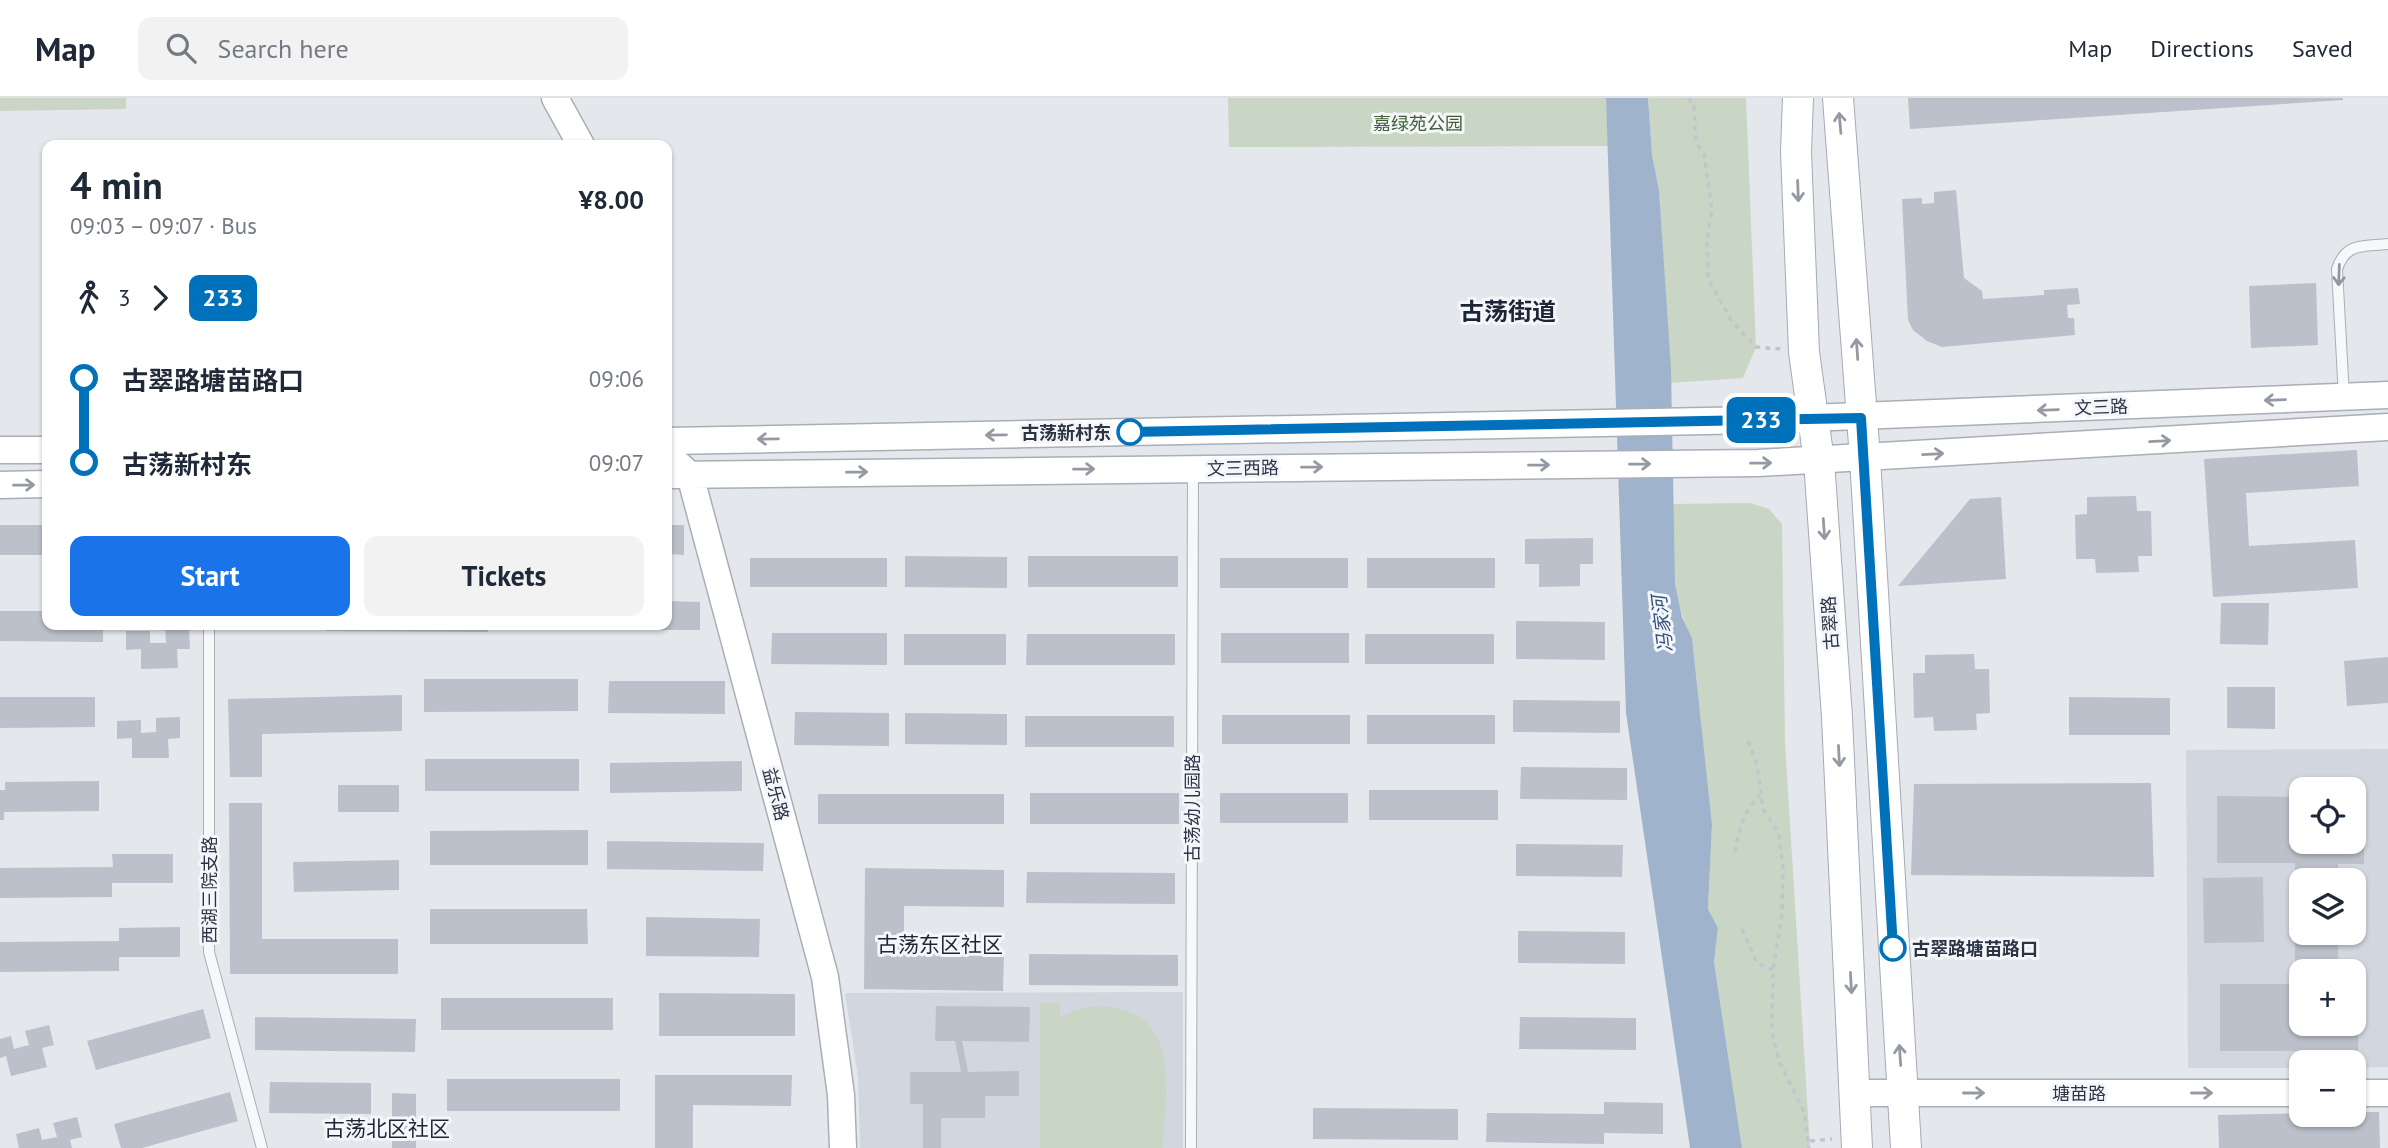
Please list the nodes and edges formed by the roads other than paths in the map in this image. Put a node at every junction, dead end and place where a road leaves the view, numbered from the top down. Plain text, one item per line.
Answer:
1 (555, 98) edge
2 (1798, 98) edge
3 (1838, 98) edge
4 (577, 140) edge
5 (2388, 244) edge
6 (2388, 395) edge
7 (2344, 397) junction
8 (1815, 417) junction
9 (1861, 418) junction
10 (2388, 428) edge
11 (672, 441) edge
12 (0, 450) edge
13 (42, 450) edge
14 (1865, 458) junction
15 (1819, 461) junction
16 (1193, 468) junction
17 (679, 475) edge
18 (42, 484) edge
19 (0, 485) edge
20 (209, 630) edge
21 (1857, 1093) junction
22 (1902, 1093) junction
23 (2289, 1093) edge
24 (2366, 1093) edge
25 (2388, 1093) edge
26 (261, 1148) edge
27 (843, 1148) edge
28 (1191, 1148) edge
29 (1857, 1148) edge
30 (1906, 1148) edge

1 - 4 main road
2 -> 8 main road, 古翠路
9 -> 3 main road
5 -> 7 lane
6 - 7 main road, 文三路
7 -> 9 main road, 文三路
8 - 9 main road, 文三路
8 -> 11 main road
8 - 15 main road, 古翠路
9 - 14 main road
14 -> 10 main road, 文三路
12 - 13 main road
14 - 15 main road, 文三路
22 -> 14 main road
16 -> 15 main road, 文三西路
15 -> 21 main road, 古翠路
17 -> 16 main road, 文三西路
16 - 28 lane, 古荡幼儿园路
17 - 27 main road, 益乐路
19 -> 18 main road
20 - 26 lane, 西湖三院支路
21 - 22 main road, 塘苗路
21 - 29 main road, 古翠路
22 -> 23 main road, 塘苗路
22 - 30 main road
24 - 25 main road

